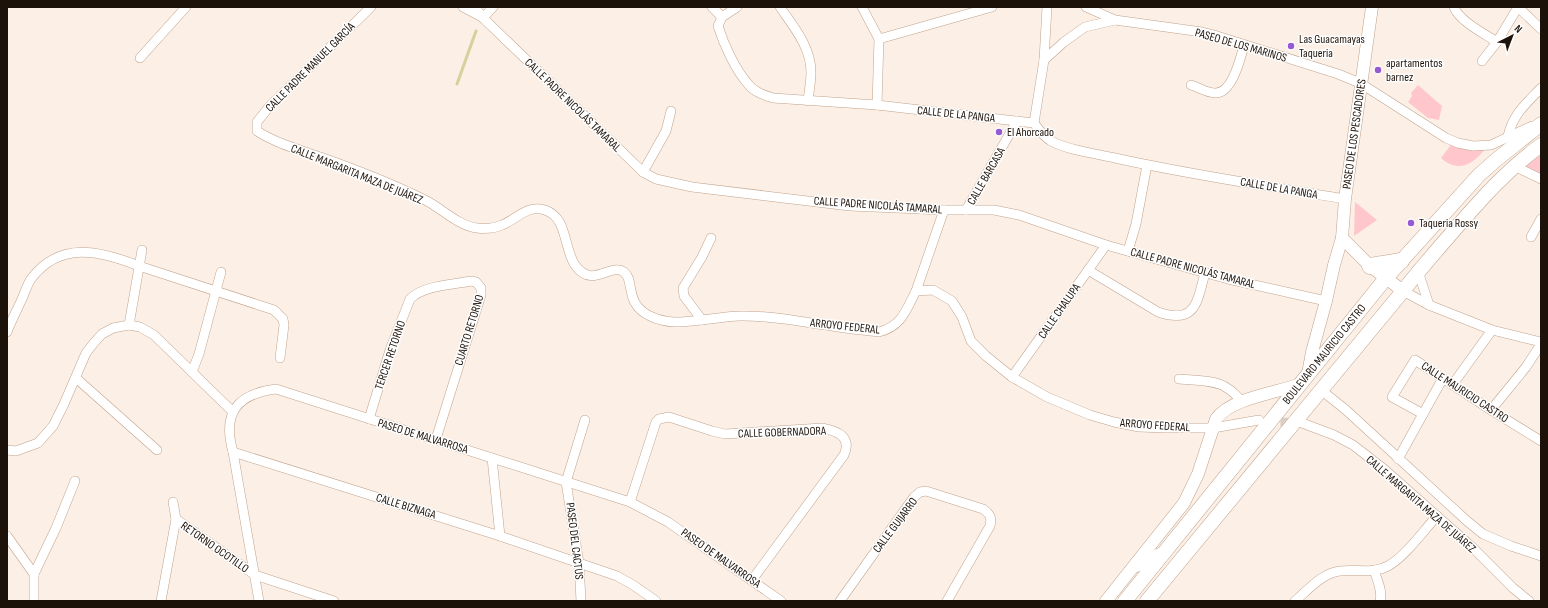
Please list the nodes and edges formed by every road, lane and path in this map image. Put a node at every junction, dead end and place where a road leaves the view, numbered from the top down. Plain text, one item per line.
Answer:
1 (186, 7) edge
2 (371, 7) edge
3 (463, 7) edge
4 (475, 7) edge
5 (493, 7) edge
6 (712, 7) edge
7 (737, 7) edge
8 (780, 7) edge
9 (862, 7) edge
10 (992, 7) edge
11 (1047, 7) edge
12 (1086, 7) edge
13 (1372, 7) edge
14 (1454, 7) edge
15 (1518, 7) edge
16 (977, 9) edge
17 (722, 17) junction
18 (483, 18) junction
19 (1115, 20) junction
20 (1541, 29) edge
21 (879, 38) junction
22 (1497, 42) junction
23 (1244, 45) junction
24 (140, 58) dead end
25 (1044, 60) junction
26 (1482, 61) dead end
27 (1360, 83) junction
28 (1191, 85) dead end
29 (1541, 88) edge
30 (808, 101) junction
31 (877, 105) junction
32 (671, 111) dead end
33 (1017, 121) junction
34 (1541, 123) edge
35 (1034, 124) junction
36 (257, 130) joint
37 (1508, 136) junction
38 (1541, 145) edge
39 (1146, 165) junction
40 (1514, 166) junction
41 (643, 172) junction
42 (1541, 179) edge
43 (1345, 199) junction
44 (944, 210) junction
45 (966, 210) junction
46 (1541, 219) edge
47 (1531, 237) dead end
48 (711, 238) dead end
49 (1342, 238) junction
50 (1106, 244) junction
51 (142, 250) dead end
52 (1128, 250) junction
53 (1401, 262) junction
54 (139, 266) junction
55 (1370, 266) junction
56 (1088, 270) junction
57 (1418, 271) junction
58 (221, 272) dead end
59 (1205, 273) junction
60 (1386, 278) junction
61 (216, 291) junction
62 (916, 291) junction
63 (1403, 291) junction
64 (415, 294) joint
65 (1326, 301) junction
66 (1429, 305) junction
67 (702, 320) junction
68 (668, 323) joint
69 (129, 325) junction
70 (1492, 330) junction
71 (7, 332) edge
72 (1541, 343) edge
73 (280, 358) dead end
74 (192, 372) junction
75 (1012, 377) junction
76 (76, 378) junction
77 (1443, 378) junction
78 (1180, 379) dead end
79 (1304, 379) junction
80 (1453, 384) junction
81 (1321, 390) junction
82 (1242, 401) junction
83 (1491, 410) junction
84 (233, 412) junction
85 (1423, 414) junction
86 (369, 419) junction
87 (585, 420) dead end
88 (1259, 420) tunnel mouth
89 (1302, 423) tunnel mouth
90 (1213, 428) junction
91 (436, 439) junction
92 (1541, 440) edge
93 (7, 450) edge
94 (157, 450) dead end
95 (233, 452) junction
96 (492, 458) junction
97 (1398, 459) junction
98 (75, 480) dead end
99 (566, 482) junction
100 (172, 502) dead end
101 (630, 502) junction
102 (1437, 516) junction
103 (176, 519) junction
104 (1483, 534) junction
105 (7, 536) edge
106 (500, 536) junction
107 (1472, 547) junction
108 (1162, 554) junction
109 (1541, 556) edge
110 (579, 563) junction
111 (1136, 565) junction
112 (1374, 570) junction
113 (34, 574) junction
114 (255, 575) junction
115 (752, 580) junction
116 (34, 601) edge
117 (160, 601) edge
118 (260, 601) edge
119 (333, 601) edge
120 (581, 601) edge
121 (656, 601) edge
122 (781, 601) edge
123 (840, 601) edge
124 (947, 601) edge
125 (1106, 601) edge
126 (1124, 601) edge
127 (1147, 601) edge
128 (1295, 601) edge
129 (1380, 601) edge
130 (1529, 601) edge

1 - 24 street
2 - 36 street, CALLE PADRE MANUEL GARCÍA
3 - 18 street, CALLE PADRE NICOLÁS TAMARAL
4 - 18 street, CALLE PADRE NICOLÁS TAMARAL
5 - 18 street
6 - 17 street
7 - 17 street
8 - 30 street
9 - 21 street
10 - 16 street
11 - 25 street
12 - 19 street, PASEO DE LOS MARINOS
13 - 27 street, PASEO DE LOS PESCADORES
14 - 22 street
15 - 20 street
15 - 22 street
16 - 21 street
17 - 30 street, CALLE DE LA PANGA
18 - 41 street, CALLE PADRE NICOLÁS TAMARAL
19 - 23 street, PASEO DE LOS MARINOS
19 - 25 street
21 - 31 street
22 - 26 street
23 - 27 street, PASEO DE LOS MARINOS
23 - 28 street
25 - 35 street
27 - 37 street, PASEO DE LOS MARINOS
27 - 43 street, PASEO DE LOS PESCADORES
29 - 37 street
30 - 31 street, CALLE DE LA PANGA
31 - 33 street, CALLE DE LA PANGA
32 - 41 street
33 - 35 street, CALLE DE LA PANGA
33 - 45 street, CALLE BARCASA
34 - 37 street, PASEO DE LOS MARINOS
34 - 53 main road, BOULEVARD MAURICIO CASTRO
35 - 39 street, CALLE DE LA PANGA
36 - 68 street, CALLE MARGARITA MAZA DE JUÁREZ
38 - 40 main road, BOULEVARD MAURICIO CASTRO
39 - 43 street, CALLE DE LA PANGA
39 - 52 street
40 - 42 street
40 - 57 main road, BOULEVARD MAURICIO CASTRO
41 - 44 street, CALLE PADRE NICOLÁS TAMARAL
43 - 49 street, PASEO DE LOS PESCADORES
44 - 45 street, CALLE PADRE NICOLÁS TAMARAL
44 - 62 street
45 - 50 street, CALLE PADRE NICOLÁS TAMARAL
46 - 47 street
48 - 67 street
49 - 55 street
49 - 65 street, PASEO DE LOS PESCADORES
50 - 52 street, CALLE PADRE NICOLÁS TAMARAL
50 - 56 street, CALLE CHALUPA
51 - 54 street
52 - 59 street, CALLE PADRE NICOLÁS TAMARAL
53 - 55 highway
53 - 60 main road, BOULEVARD MAURICIO CASTRO
54 - 61 street
54 - 69 street
54 - 71 street
55 - 60 street
56 - 59 street
56 - 75 street, CALLE CHALUPA
57 - 63 main road, BOULEVARD MAURICIO CASTRO
57 - 66 street
58 - 61 street
59 - 65 street, CALLE PADRE NICOLÁS TAMARAL
60 - 63 street
60 - 79 main road, BOULEVARD MAURICIO CASTRO
61 - 73 street
61 - 74 street
62 - 67 street, ARROYO FEDERAL
62 - 75 street, ARROYO FEDERAL
63 - 66 street
63 - 81 main road, BOULEVARD MAURICIO CASTRO
64 - 86 street, TERCER RETORNO
64 - 91 street, CUARTO RETORNO
65 - 79 street, PASEO DE LOS PESCADORES
66 - 70 street
67 - 68 street, ARROYO FEDERAL
69 - 74 street
69 - 76 street
70 - 72 street
70 - 80 street
72 - 83 street
74 - 84 street
75 - 90 street, ARROYO FEDERAL
76 - 93 street
76 - 94 street
77 - 80 street, CALLE MAURICIO CASTRO
77 - 85 street
77 - 85 street, CALLE MAURICIO CASTRO
78 - 82 street
79 - 82 street
79 - 108 main road, BOULEVARD MAURICIO CASTRO
80 - 83 street, CALLE MAURICIO CASTRO
81 - 97 street, CALLE MARGARITA MAZA DE JUÁREZ
81 - 127 main road, BOULEVARD MAURICIO CASTRO
82 - 90 street
83 - 92 street, CALLE MAURICIO CASTRO
84 - 86 street, PASEO DE MALVARROSA
84 - 95 street
85 - 97 street
86 - 91 street, PASEO DE MALVARROSA
87 - 99 street
88 - 90 street, ARROYO FEDERAL
89 - 102 street, CALLE MARGARITA MAZA DE JUÁREZ
90 - 111 street
91 - 96 street, PASEO DE MALVARROSA
95 - 106 street, CALLE BIZNAGA
95 - 114 street
96 - 99 street, PASEO DE MALVARROSA
96 - 106 street
97 - 104 street, CALLE MARGARITA MAZA DE JUÁREZ
98 - 113 street
99 - 101 street, PASEO DE MALVARROSA
99 - 110 street, PASEO DEL CACTUS
100 - 103 street, RETORNO OCOTILLO
101 - 115 street, PASEO DE MALVARROSA
101 - 115 street, CALLE GOBERNADORA
102 - 107 street, CALLE MARGARITA MAZA DE JUÁREZ
102 - 112 street
103 - 114 street, RETORNO OCOTILLO
103 - 117 street, RETORNO OCOTILLO
104 - 107 street
104 - 109 street, CALLE MARGARITA MAZA DE JUÁREZ
105 - 113 street
106 - 110 street, CALLE BIZNAGA
107 - 130 street, CALLE MARGARITA MAZA DE JUÁREZ
108 - 111 main road
108 - 126 main road, BOULEVARD MAURICIO CASTRO
110 - 120 street, PASEO DEL CACTUS
110 - 121 street, CALLE BIZNAGA
111 - 125 street
112 - 128 street
112 - 129 street
113 - 116 street
114 - 118 street
114 - 119 street, RETORNO OCOTILLO
115 - 122 street, PASEO DE MALVARROSA
123 - 124 street, CALLE GUIJARRO

